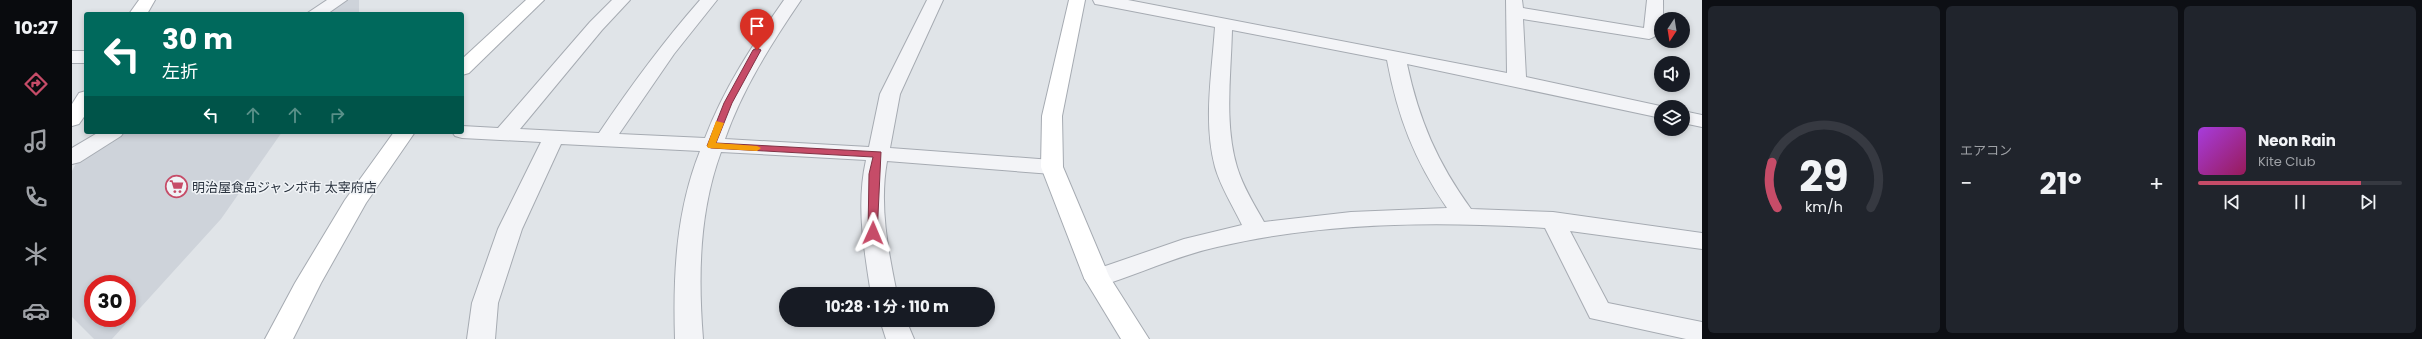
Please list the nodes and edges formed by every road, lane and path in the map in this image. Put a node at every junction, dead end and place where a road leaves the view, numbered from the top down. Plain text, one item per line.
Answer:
1 (147, 0) edge
2 (339, 0) edge
3 (536, 0) edge
4 (622, 0) edge
5 (709, 0) edge
6 (793, 0) edge
7 (935, 0) edge
8 (1077, 0) edge
9 (1101, 0) edge
10 (1655, 0) edge
11 (1514, 6) edge
12 (139, 12) edge
13 (318, 12) edge
14 (1224, 23) junction
15 (1396, 56) junction
16 (72, 57) edge
17 (84, 57) edge
18 (464, 67) edge
19 (1517, 80) junction
20 (84, 101) edge
21 (1654, 110) edge
22 (1690, 118) edge
23 (72, 120) edge
24 (1702, 121) edge
25 (464, 132) edge
26 (111, 134) edge
27 (404, 134) edge
28 (504, 134) junction
29 (554, 137) junction
30 (605, 140) junction
31 (711, 146) junction
32 (878, 154) junction
33 (72, 157) edge
34 (1052, 167) junction
35 (1464, 216) junction
36 (1553, 220) junction
37 (1257, 231) junction
38 (1702, 241) edge
39 (1097, 278) junction
40 (883, 287) edge
41 (896, 327) edge
42 (1702, 332) edge
43 (279, 339) edge
44 (481, 339) edge
45 (689, 339) edge
46 (900, 339) edge
47 (1135, 339) edge

1 - 12 street
2 - 13 street
3 - 18 street
4 - 28 street
5 - 30 street
6 - 31 street
7 - 32 street
8 - 34 street
9 - 14 street
10 - 11 street
11 - 19 street
14 - 15 street
14 - 37 street
15 - 19 street
15 - 35 street
16 - 17 street
19 - 21 street
20 - 23 street
22 - 24 street
25 - 28 street
26 - 33 street
27 - 43 street
28 - 29 street
29 - 30 street
29 - 44 street
30 - 31 street
31 - 32 street
31 - 45 street
32 - 34 street
32 - 40 street
34 - 39 street
35 - 36 street
35 - 37 street
36 - 38 street
36 - 42 street
37 - 39 street
39 - 47 street
41 - 46 street

